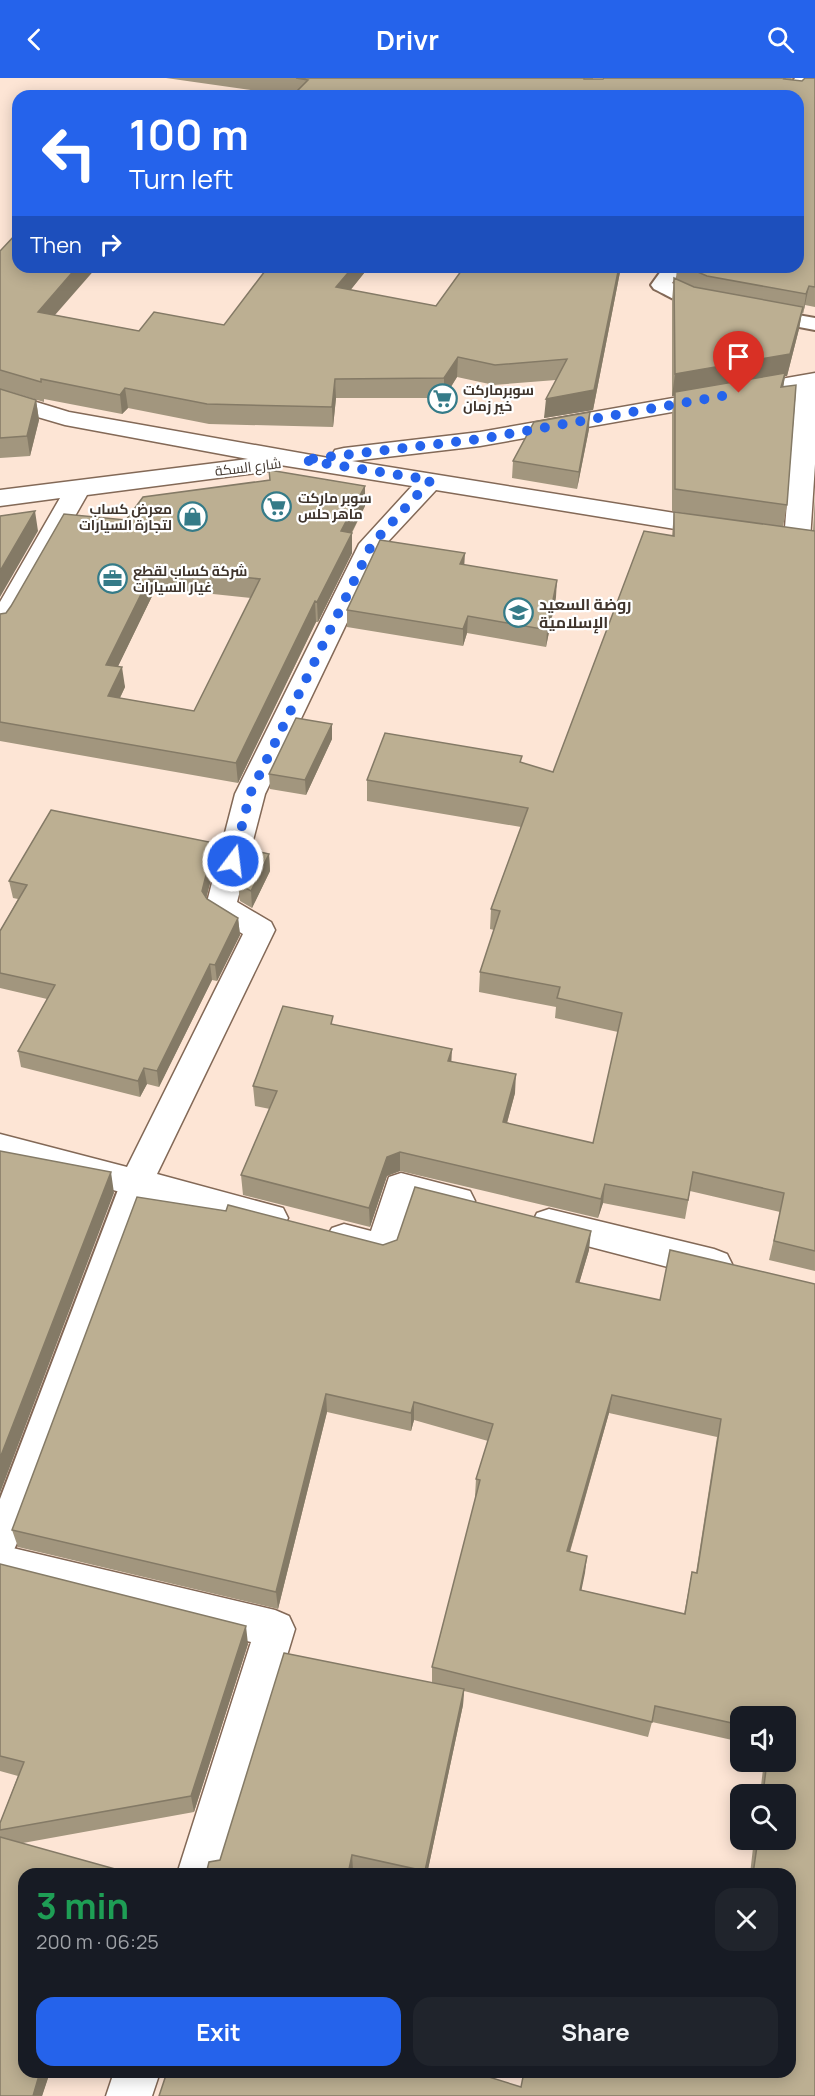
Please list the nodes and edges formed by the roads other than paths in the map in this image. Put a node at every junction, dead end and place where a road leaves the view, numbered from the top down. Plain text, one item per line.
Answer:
1 (670, 273) edge
2 (815, 324) edge
3 (812, 380) edge
4 (0, 398) edge
5 (302, 460) junction
6 (431, 480) junction
7 (78, 488) junction
8 (0, 498) edge
9 (739, 531) edge
10 (795, 539) edge
11 (0, 625) edge
12 (0, 1147) edge
13 (136, 1182) junction
14 (745, 1271) edge
15 (0, 1543) edge
16 (0, 1563) edge
17 (201, 1868) edge
18 (135, 2078) edge
19 (129, 2096) edge

1 - 2 lane
3 - 5 street, شارع السكة
3 - 10 street
4 - 5 street
5 - 6 street
5 - 7 street, شارع السكة
6 - 9 street
6 - 13 street
7 - 8 street, شارع السكة
7 - 11 street
12 - 13 street
13 - 14 street
13 - 15 lane
16 - 17 street
18 - 19 street

